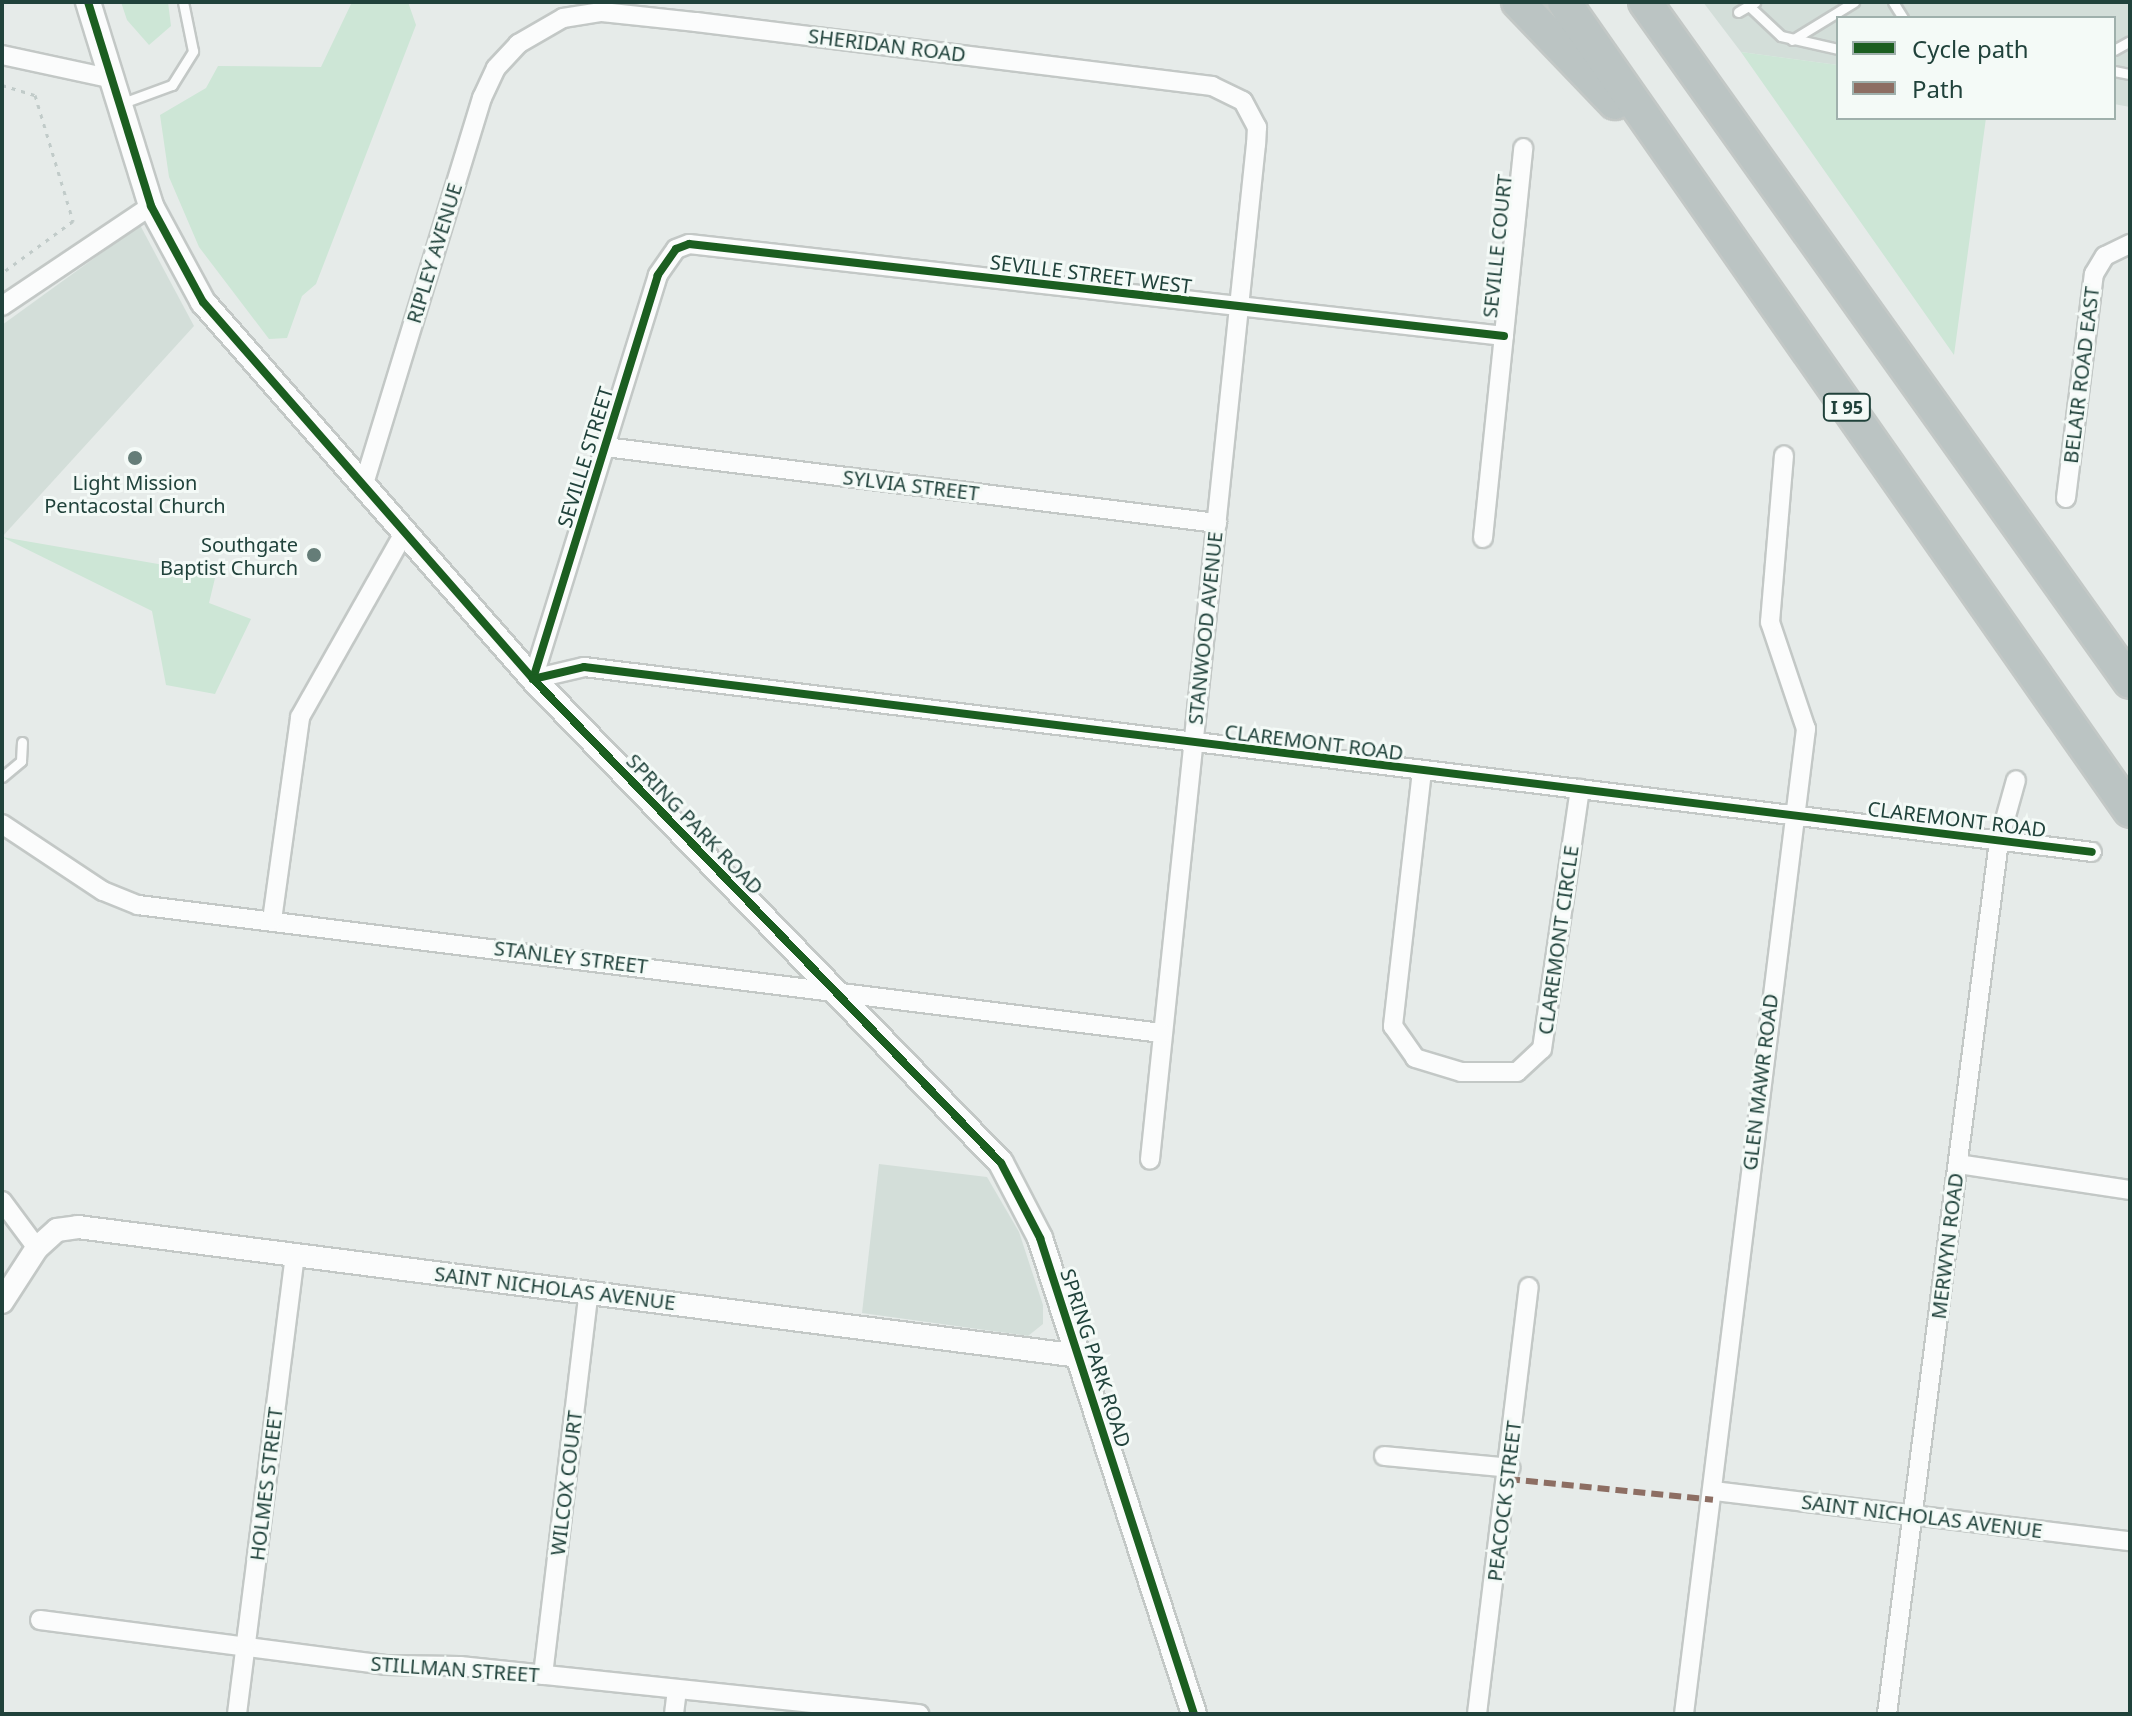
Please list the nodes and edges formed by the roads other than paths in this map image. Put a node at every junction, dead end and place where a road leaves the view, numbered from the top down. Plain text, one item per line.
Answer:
1 (88, 2) edge
2 (183, 2) edge
3 (1518, 2) edge
4 (1564, 2) edge
5 (1645, 2) edge
6 (1854, 2) edge
7 (1752, 4) edge
8 (1738, 12) dead end
9 (530, 34) joint
10 (1792, 40) junction
11 (1836, 49) edge
12 (2, 55) edge
13 (108, 78) junction
14 (1243, 101) joint
15 (117, 105) junction
16 (1523, 148) dead end
17 (1695, 190) junction
18 (151, 206) junction
19 (2130, 244) edge
20 (676, 249) joint
21 (2, 306) edge
22 (1238, 308) junction
23 (1504, 336) junction
24 (605, 447) junction
25 (1784, 456) dead end
26 (363, 487) junction
27 (2066, 498) dead end
28 (1217, 523) junction
29 (403, 535) junction
30 (1483, 538) dead end
31 (533, 679) junction
32 (2130, 682) edge
33 (22, 742) dead end
34 (1192, 743) junction
35 (1422, 771) junction
36 (2, 777) edge
37 (2016, 780) dead end
38 (1580, 789) junction
39 (2130, 811) edge
40 (1794, 815) junction
41 (2, 824) edge
42 (1999, 841) junction
43 (2092, 852) dead end
44 (272, 920) junction
45 (837, 992) junction
46 (1162, 1033) junction
47 (1150, 1159) dead end
48 (1958, 1164) junction
49 (2130, 1190) edge
50 (2, 1201) edge
51 (37, 1248) junction
52 (295, 1255) junction
53 (1529, 1287) dead end
54 (589, 1292) junction
55 (2, 1302) edge
56 (1079, 1356) junction
57 (1384, 1456) dead end
58 (1510, 1468) junction
59 (1714, 1491) junction
60 (1913, 1515) junction
61 (2130, 1541) edge
62 (40, 1620) dead end
63 (246, 1647) junction
64 (543, 1675) junction
65 (677, 1691) junction
66 (237, 1714) edge
67 (674, 1714) edge
68 (919, 1714) edge
69 (1194, 1714) edge
70 (1477, 1714) edge
71 (1684, 1714) edge
72 (1887, 1714) edge

1 - 13 main road, SPRING PARK ROAD
2 - 15 lane
3 - 17 highway
4 - 17 highway, I 95
5 - 32 highway
6 - 10 lane
7 - 8 lane
7 - 10 lane
9 - 14 street, SHERIDAN ROAD
9 - 26 street, RIPLEY AVENUE
10 - 11 lane
12 - 13 street
13 - 15 main road, SPRING PARK ROAD
14 - 22 street, STANWOOD AVENUE
15 - 18 main road, SPRING PARK ROAD
16 - 23 street, SEVILLE COURT
17 - 39 highway, I 95
18 - 21 street
18 - 26 main road, SPRING PARK ROAD
19 - 27 street, BELAIR ROAD EAST
20 - 22 street, SEVILLE STREET WEST
20 - 24 street, SEVILLE STREET
22 - 23 street, SEVILLE STREET WEST
22 - 28 street, STANWOOD AVENUE
23 - 30 street, SEVILLE COURT
24 - 28 street, SYLVIA STREET
24 - 31 street, SEVILLE STREET
25 - 40 street, GLEN MAWR ROAD
26 - 29 main road, SPRING PARK ROAD
28 - 34 street, STANWOOD AVENUE
29 - 31 main road, SPRING PARK ROAD
29 - 44 street
31 - 34 street, CLAREMONT ROAD
31 - 45 main road, SPRING PARK ROAD
33 - 36 lane
34 - 35 street, CLAREMONT ROAD
34 - 46 street, STANWOOD AVENUE
35 - 38 street, CLAREMONT ROAD
35 - 38 street, CLAREMONT CIRCLE
37 - 42 street, MERWYN ROAD
38 - 40 street, CLAREMONT ROAD
40 - 42 street, CLAREMONT ROAD
40 - 59 street, GLEN MAWR ROAD
41 - 44 street, STANLEY STREET
42 - 43 street, CLAREMONT ROAD
42 - 48 street, MERWYN ROAD
44 - 45 street, STANLEY STREET
45 - 46 street, STANLEY STREET
45 - 56 main road, SPRING PARK ROAD
46 - 47 street, STANWOOD AVENUE
48 - 49 street
48 - 60 street, MERWYN ROAD
50 - 51 street
51 - 52 street, SAINT NICHOLAS AVENUE
51 - 55 street
52 - 54 street, SAINT NICHOLAS AVENUE
52 - 63 street, HOLMES STREET
53 - 58 street, PEACOCK STREET
54 - 56 street, SAINT NICHOLAS AVENUE
54 - 64 street, WILCOX COURT
56 - 69 main road, SPRING PARK ROAD
57 - 58 street
58 - 70 street, PEACOCK STREET
59 - 60 street, SAINT NICHOLAS AVENUE
59 - 71 street, GLEN MAWR ROAD
60 - 61 street, SAINT NICHOLAS AVENUE
60 - 72 street, MERWYN ROAD
62 - 63 street, STILLMAN STREET
63 - 64 street, STILLMAN STREET
63 - 66 street, HOLMES STREET
64 - 65 street, STILLMAN STREET
65 - 67 street
65 - 68 street, STILLMAN STREET

